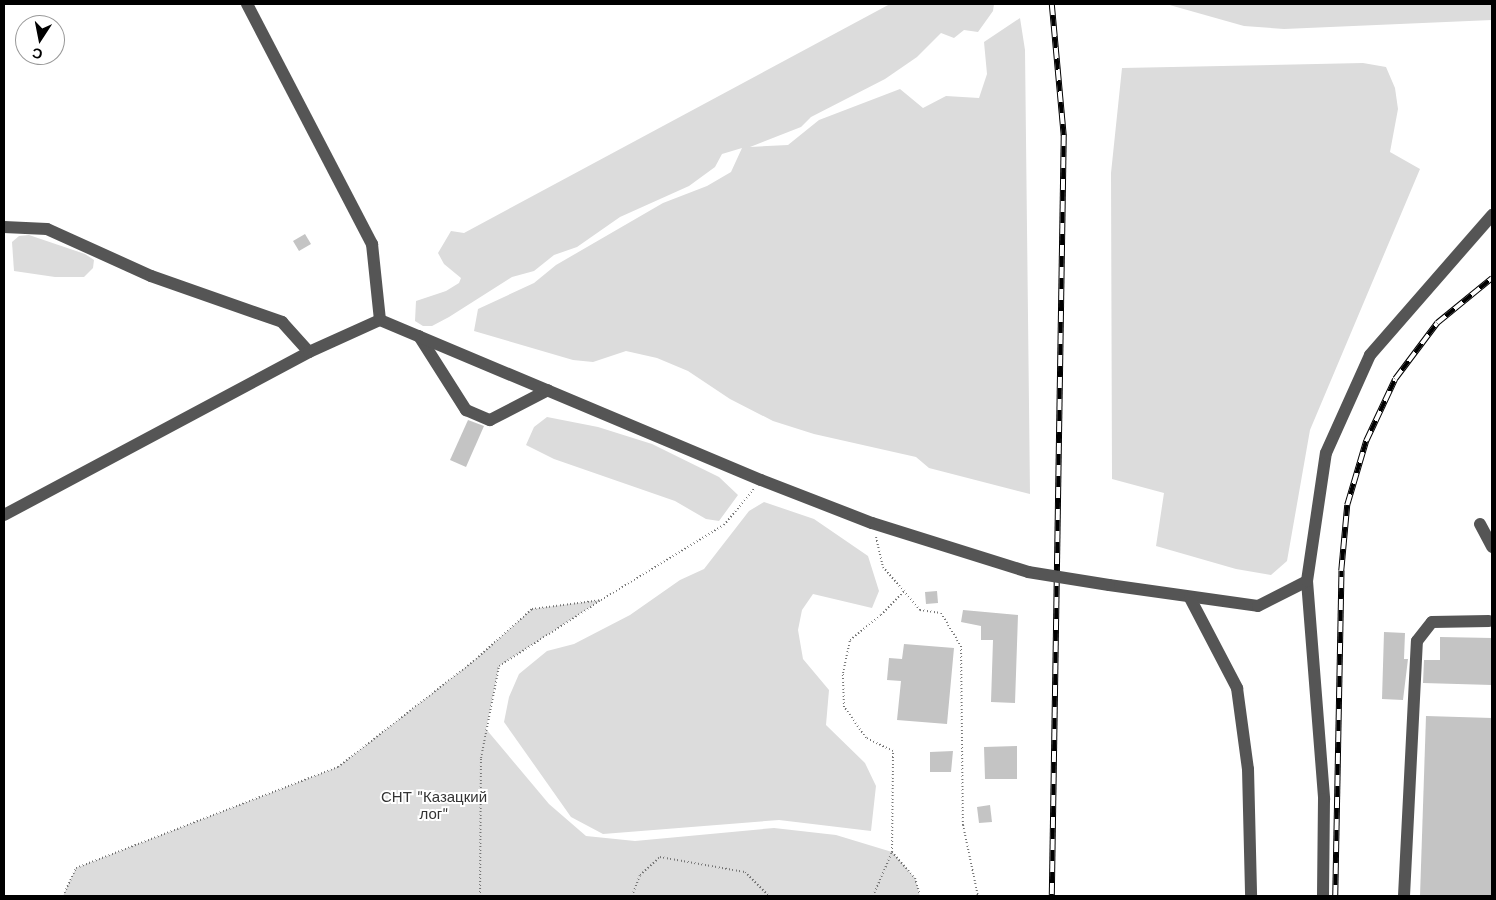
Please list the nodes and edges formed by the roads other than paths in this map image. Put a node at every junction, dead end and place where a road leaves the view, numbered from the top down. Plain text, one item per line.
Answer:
1 (246, 4) edge
2 (1492, 215) edge
3 (4, 227) edge
4 (380, 320) junction
5 (419, 336) junction
6 (309, 352) junction
7 (548, 390) junction
8 (4, 515) edge
9 (1480, 524) dead end
10 (1492, 547) edge
11 (1307, 581) junction
12 (1190, 598) junction
13 (1490, 620) dead end
14 (1251, 896) edge
15 (1323, 896) edge
16 (1404, 896) edge

1 - 4 street
2 - 11 street
3 - 6 street
4 - 5 street
4 - 6 street
5 - 7 street
5 - 7 street
6 - 8 street
7 - 12 street, bridge
9 - 10 street
11 - 12 street
11 - 15 street
12 - 14 street
13 - 16 street

